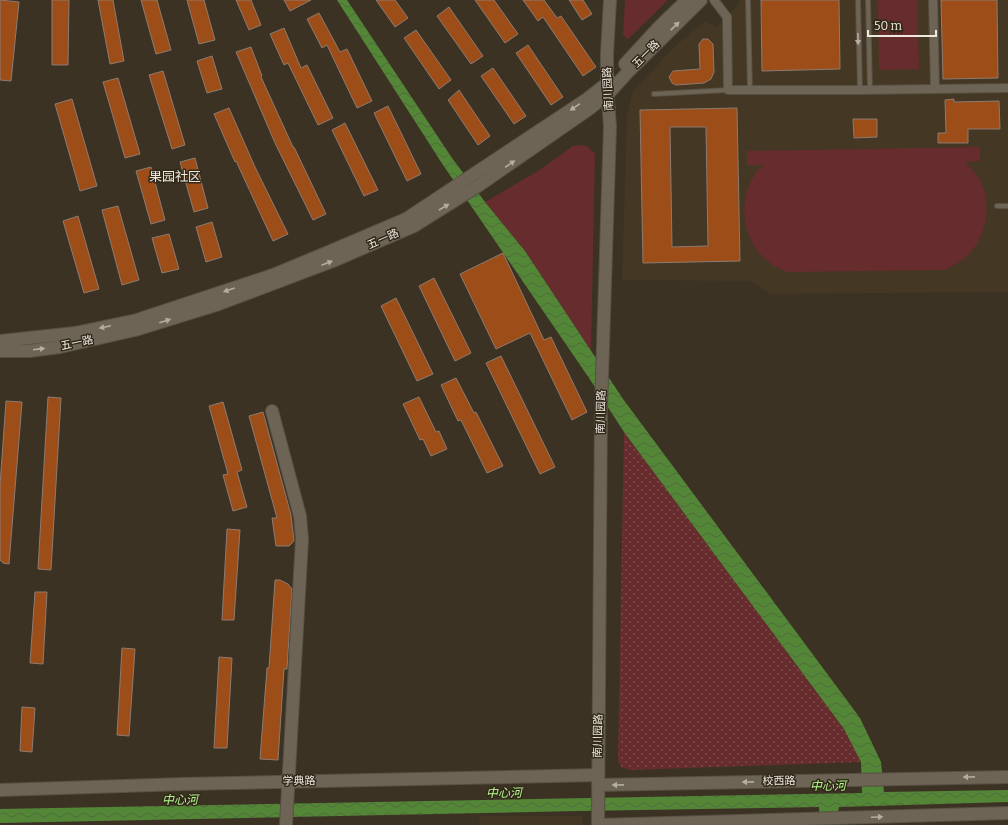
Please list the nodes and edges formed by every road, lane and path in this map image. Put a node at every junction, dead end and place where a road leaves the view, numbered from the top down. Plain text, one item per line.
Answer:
1 (610, 0) edge
2 (687, 0) edge
3 (701, 0) edge
4 (714, 0) edge
5 (748, 0) edge
6 (858, 0) edge
7 (868, 0) edge
8 (933, 0) edge
9 (1008, 88) edge
10 (607, 89) junction
11 (935, 89) junction
12 (728, 90) junction
13 (750, 90) junction
14 (860, 90) junction
15 (870, 90) junction
16 (654, 94) dead end
17 (458, 192) junction
18 (997, 206) dead end
19 (1008, 206) edge
20 (0, 341) edge
21 (0, 351) edge
22 (272, 411) dead end
23 (1008, 776) edge
24 (289, 782) junction
25 (598, 783) junction
26 (0, 790) edge
27 (1008, 813) edge
28 (598, 822) edge
29 (286, 825) edge

1 - 10 street, 南川园路
2 - 10 street, 五一路
10 -> 3 street, 五一路
4 - 12 street
5 - 13 lane
6 -> 14 lane
7 - 15 lane
8 - 11 street
9 - 11 street
10 - 17 street, 五一路
10 - 25 street, 南川园路
11 - 15 street
12 - 13 street
12 - 16 lane
13 - 14 street
14 - 15 street
17 -> 20 street, 五一路
21 -> 17 street, 五一路
18 - 19 lane
22 - 24 street
23 -> 25 street, 校西路
24 - 25 street, 学典路
24 - 26 street, 学典路
24 - 29 street
25 - 28 street, 南川园路
28 -> 27 street

